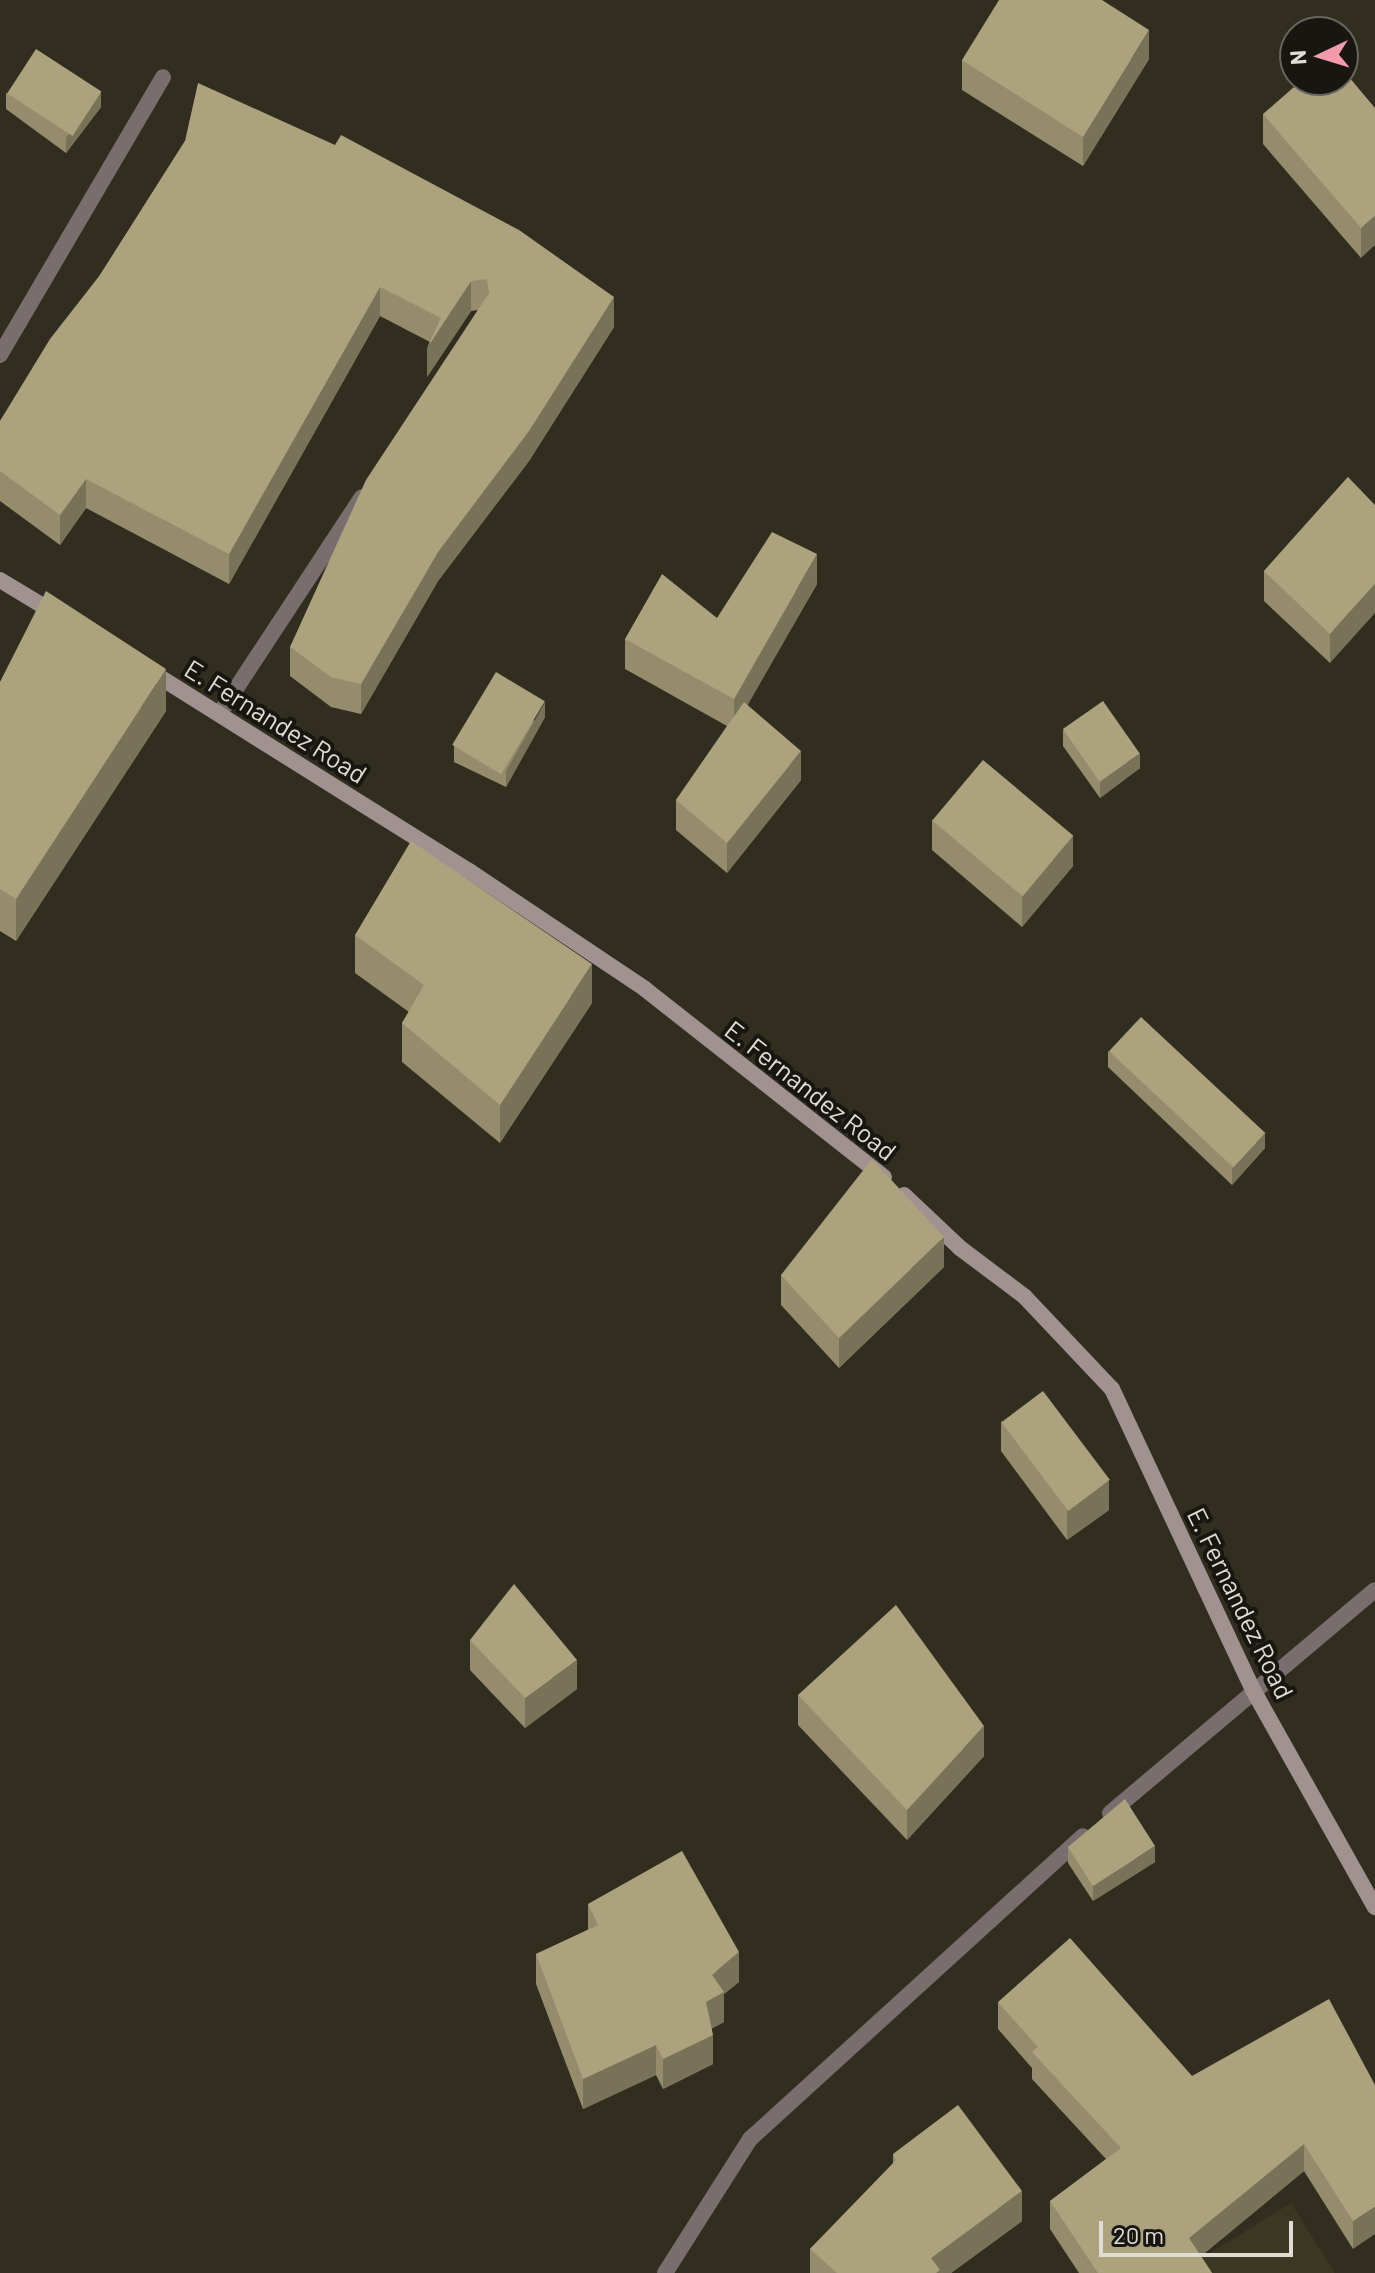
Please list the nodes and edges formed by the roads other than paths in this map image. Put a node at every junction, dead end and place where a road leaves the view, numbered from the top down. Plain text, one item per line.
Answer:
1 (163, 77) dead end
2 (0, 355) edge
3 (376, 476) edge
4 (0, 580) edge
5 (78, 627) edge
6 (130, 659) edge
7 (220, 713) junction
8 (1375, 1590) edge
9 (1253, 1690) junction
10 (1375, 1907) edge
11 (665, 2273) edge

1 - 2 street
3 - 7 street
4 - 5 street
6 - 7 street, E. Fernandez Road
7 - 9 street, E. Fernandez Road
8 - 9 street
9 - 10 street, E. Fernandez Road
9 - 11 street

